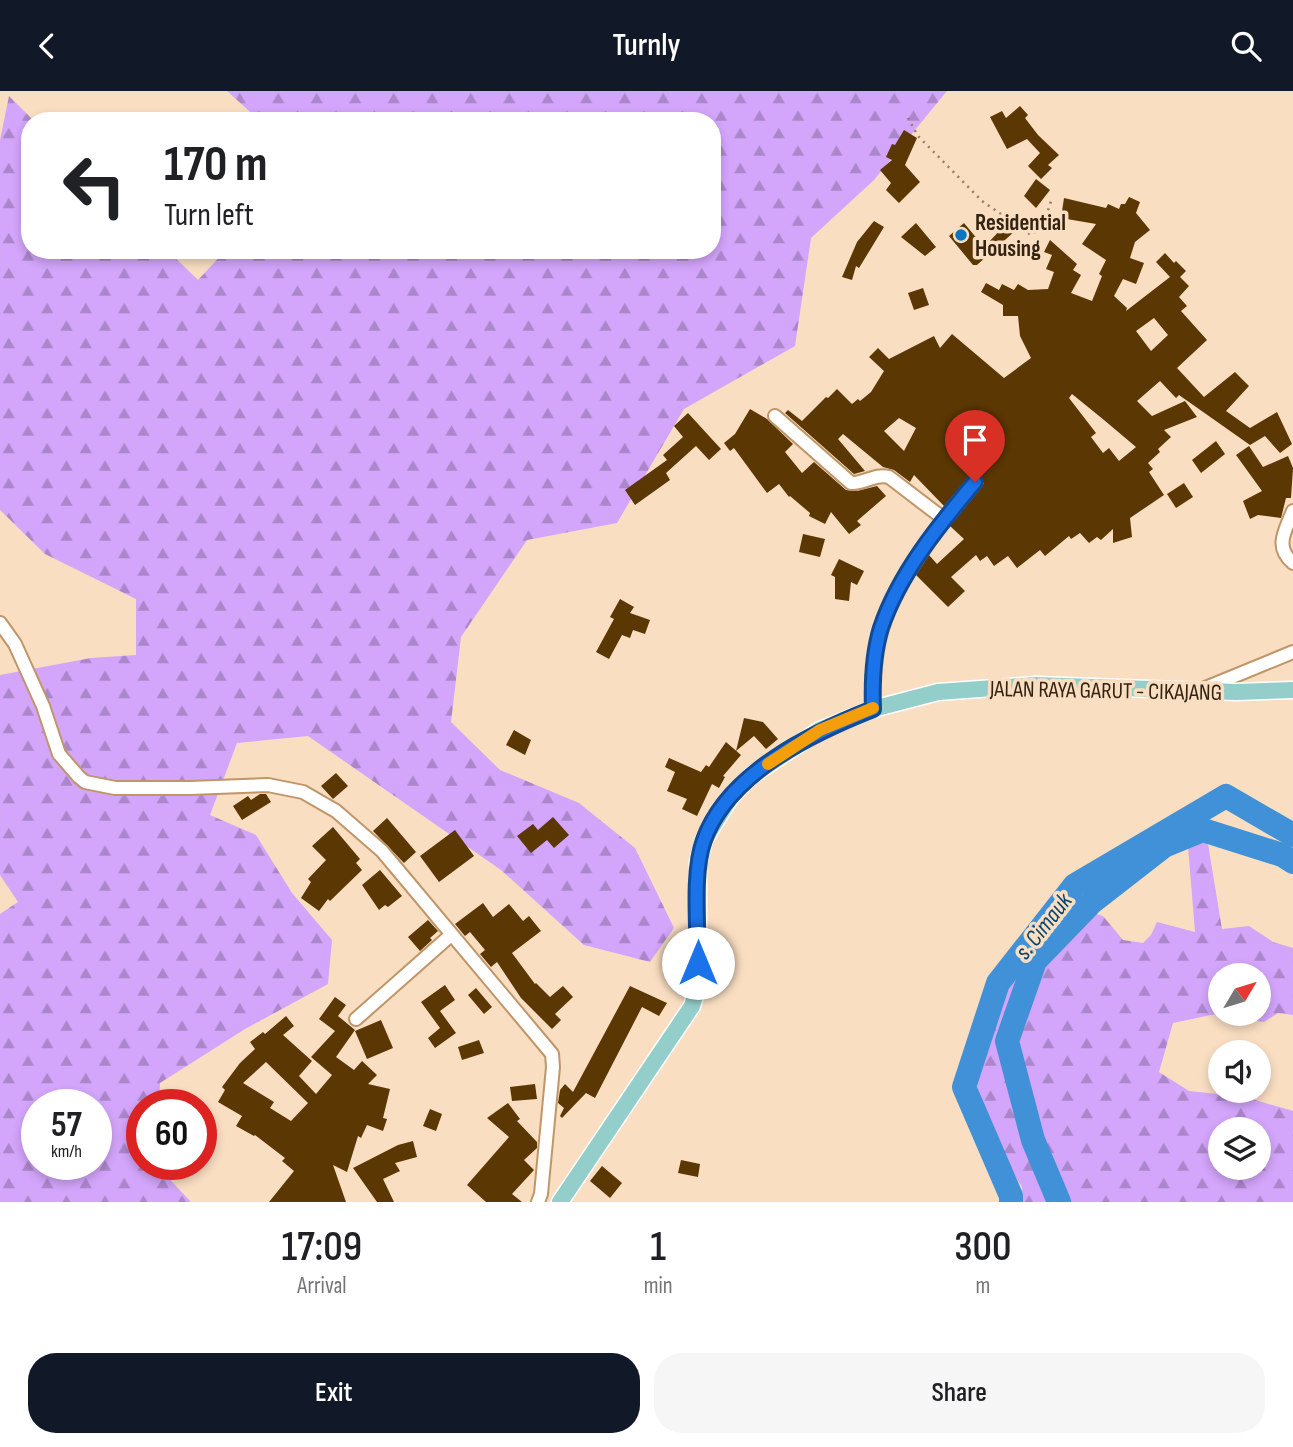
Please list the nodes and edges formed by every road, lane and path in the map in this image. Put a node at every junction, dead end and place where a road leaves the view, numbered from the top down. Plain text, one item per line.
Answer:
1 (908, 118) dead end
2 (1052, 198) dead end
3 (775, 417) dead end
4 (975, 482) dead end
5 (1293, 511) edge
6 (944, 519) junction
7 (1293, 563) edge
8 (0, 623) edge
9 (1293, 652) edge
10 (1199, 690) junction
11 (1293, 690) edge
12 (873, 709) junction
13 (451, 935) junction
14 (356, 1019) dead end
15 (538, 1202) edge
16 (560, 1202) edge

1 - 2 path
3 - 6 street
4 - 6 street
5 - 7 street
6 - 12 street
8 - 13 street
9 - 10 street
10 - 11 main road, JALAN RAYA GARUT - CIKAJANG
10 - 12 main road, JALAN RAYA GARUT - CIKAJANG
12 - 16 main road, JALAN RAYA GARUT - CIKAJANG
13 - 14 street
13 - 15 street

